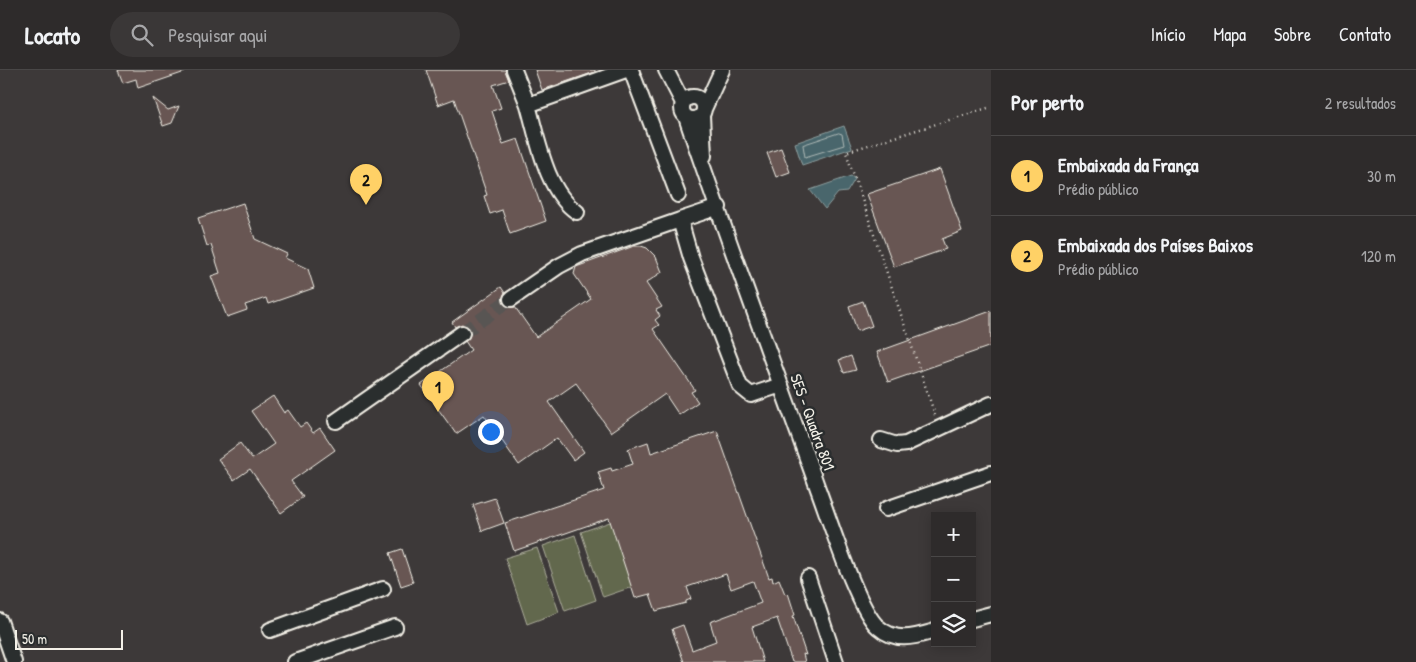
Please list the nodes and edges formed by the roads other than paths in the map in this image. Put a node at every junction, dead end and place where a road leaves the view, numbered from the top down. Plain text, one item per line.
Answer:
1 (514, 70) edge
2 (626, 70) edge
3 (631, 70) edge
4 (666, 70) edge
5 (676, 70) edge
6 (717, 70) edge
7 (722, 70) edge
8 (690, 99) junction
9 (528, 105) junction
10 (703, 112) junction
11 (686, 117) junction
12 (705, 166) junction
13 (678, 195) dead end
14 (719, 207) junction
15 (577, 212) dead end
16 (680, 220) junction
17 (511, 299) tunnel mouth
18 (462, 333) tunnel mouth
19 (781, 386) junction
20 (991, 404) edge
21 (336, 421) dead end
22 (881, 440) dead end
23 (991, 473) edge
24 (886, 509) dead end
25 (808, 578) dead end
26 (382, 589) dead end
27 (991, 614) edge
28 (976, 619) edge
29 (0, 621) edge
30 (395, 627) dead end
31 (270, 630) dead end
32 (931, 632) edge
33 (14, 662) edge
34 (295, 662) edge
35 (836, 662) edge

1 - 9 street
2 - 9 street
3 - 13 street
4 - 8 street
5 - 8 street
6 - 8 street
7 - 10 street
8 - 10 street
8 - 11 street
9 - 15 street
10 - 11 street
10 - 12 street, SES - Quadra 801
11 - 12 street, SES - Quadra 801
12 - 14 street, SES - Quadra 801
14 - 16 street
14 - 19 street, SES - Quadra 801
16 - 17 street
16 - 19 street
18 - 21 street
19 - 32 street, SES - Quadra 801
20 - 22 street
23 - 24 street
25 - 35 street
26 - 31 street
27 - 28 street
29 - 33 street
30 - 34 street

